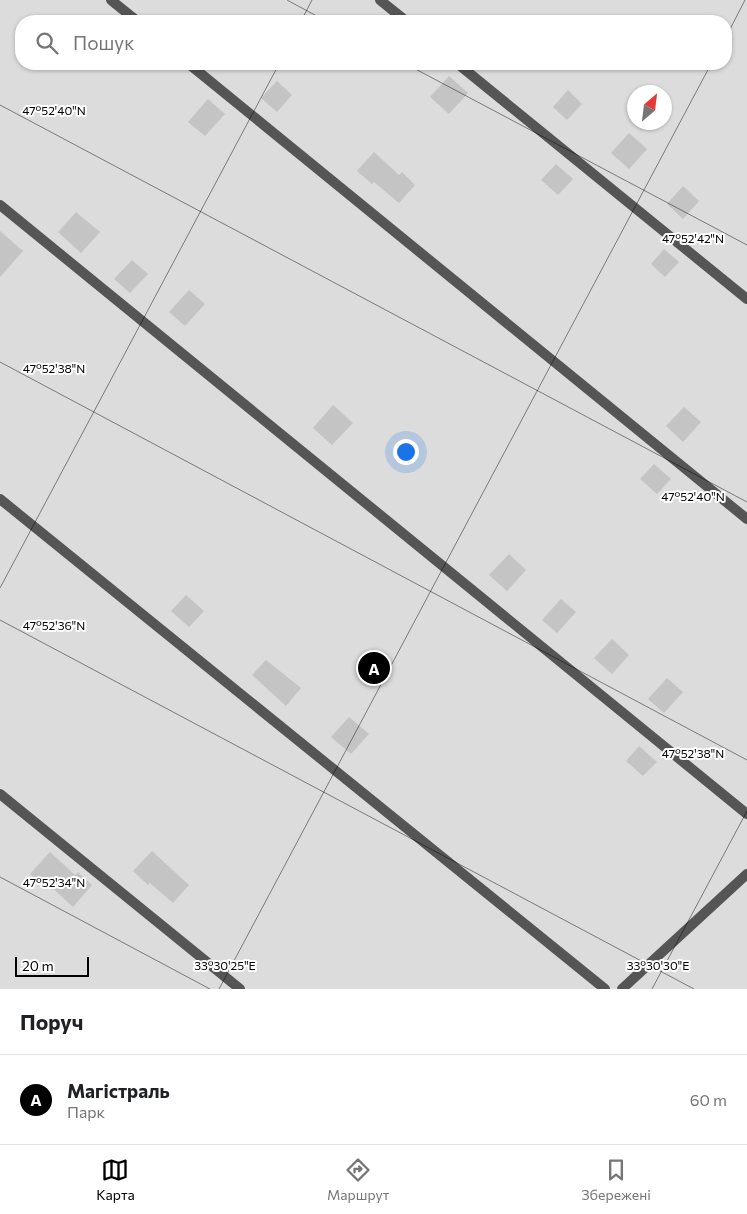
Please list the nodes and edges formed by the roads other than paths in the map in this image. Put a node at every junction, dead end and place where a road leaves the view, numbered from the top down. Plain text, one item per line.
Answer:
1 (111, 0) edge
2 (380, 0) edge
3 (130, 15) edge
4 (399, 15) edge
5 (196, 70) edge
6 (465, 70) edge
7 (0, 205) edge
8 (747, 299) edge
9 (0, 498) edge
10 (747, 519) edge
11 (0, 794) edge
12 (747, 814) edge
13 (747, 874) edge
14 (240, 989) edge
15 (605, 989) edge
16 (622, 989) edge

1 - 3 lane
2 - 4 lane
5 - 10 lane
6 - 8 lane
7 - 12 lane
9 - 15 lane
11 - 14 lane
13 - 16 lane

